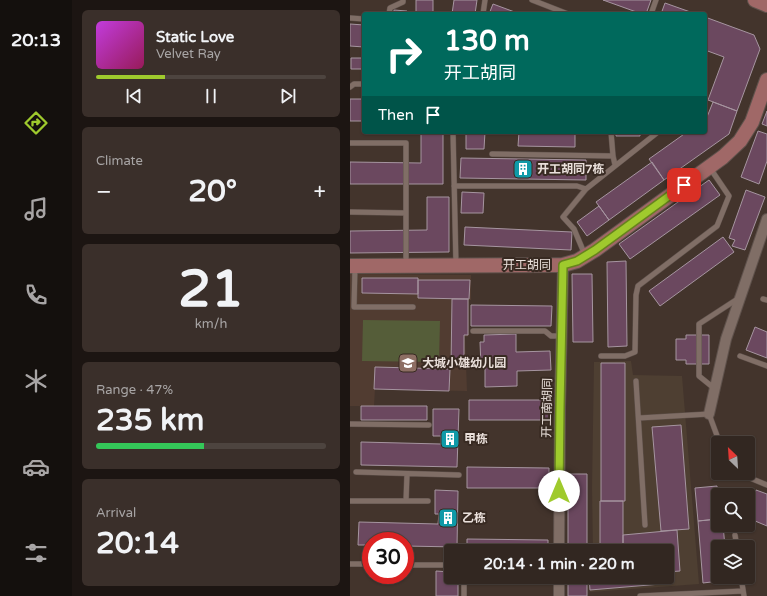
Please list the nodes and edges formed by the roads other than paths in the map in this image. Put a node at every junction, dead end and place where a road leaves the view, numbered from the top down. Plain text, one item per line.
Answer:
1 (403, 0) edge
2 (485, 0) edge
3 (532, 0) edge
4 (656, 0) edge
5 (755, 0) edge
6 (767, 5) edge
7 (389, 12) edge
8 (483, 12) edge
9 (563, 12) edge
10 (652, 12) edge
11 (350, 18) edge
12 (362, 18) edge
13 (767, 80) edge
14 (362, 84) edge
15 (350, 88) edge
16 (453, 134) edge
17 (612, 134) edge
18 (655, 134) edge
19 (350, 143) edge
20 (492, 154) dead end
21 (613, 156) junction
22 (615, 166) junction
23 (710, 167) junction
24 (454, 186) junction
25 (586, 189) junction
26 (350, 212) edge
27 (406, 213) junction
28 (767, 220) edge
29 (586, 256) junction
30 (563, 265) junction
31 (352, 266) edge
32 (406, 266) junction
33 (456, 266) junction
34 (740, 298) junction
35 (413, 307) dead end
36 (473, 331) dead end
37 (561, 336) junction
38 (601, 356) dead end
39 (740, 356) dead end
40 (767, 366) edge
41 (636, 381) dead end
42 (715, 389) junction
43 (709, 414) junction
44 (638, 418) junction
45 (350, 424) edge
46 (429, 425) dead end
47 (717, 436) edge
48 (356, 472) dead end
49 (407, 474) junction
50 (459, 475) dead end
51 (755, 480) edge
52 (767, 485) edge
53 (350, 501) edge
54 (406, 501) junction
55 (428, 501) dead end
56 (645, 525) dead end
57 (735, 536) dead end
58 (736, 540) edge
59 (559, 544) edge
60 (350, 564) edge
61 (362, 564) edge
62 (414, 565) edge
63 (444, 565) edge
64 (464, 584) edge
65 (559, 584) edge
66 (744, 593) edge
67 (464, 596) edge
68 (559, 596) edge
69 (640, 596) edge

1 - 7 lane
2 - 8 lane
3 - 9 lane
4 - 10 lane
5 - 6 street
11 - 12 lane
13 - 23 street, 开工胡同
14 - 15 lane
16 - 24 lane
17 - 21 lane
18 - 22 lane
19 - 27 lane
20 - 21 lane
21 - 22 lane
22 - 25 lane
23 - 29 street, 开工胡同
23 - 38 lane
24 - 25 lane
24 - 33 lane
25 - 29 lane
26 - 27 lane
27 - 32 lane
28 - 34 street
29 - 30 street, 开工胡同
30 - 33 street, 开工胡同
30 - 37 street, 开工南胡同
31 - 32 street, 开工胡同
31 - 35 lane
32 - 33 street, 开工胡同
34 - 42 street
34 - 42 lane
36 - 37 lane
37 - 59 street, 开工南胡同
39 - 40 lane
41 - 44 lane
42 - 43 street
43 - 44 lane
43 - 47 lane
44 - 56 lane
45 - 46 lane
48 - 49 lane
49 - 50 lane
49 - 54 lane
51 - 52 lane
53 - 54 lane
54 - 55 lane
57 - 58 lane
60 - 61 lane
62 - 63 lane
64 - 67 lane
65 - 68 street
66 - 69 lane

